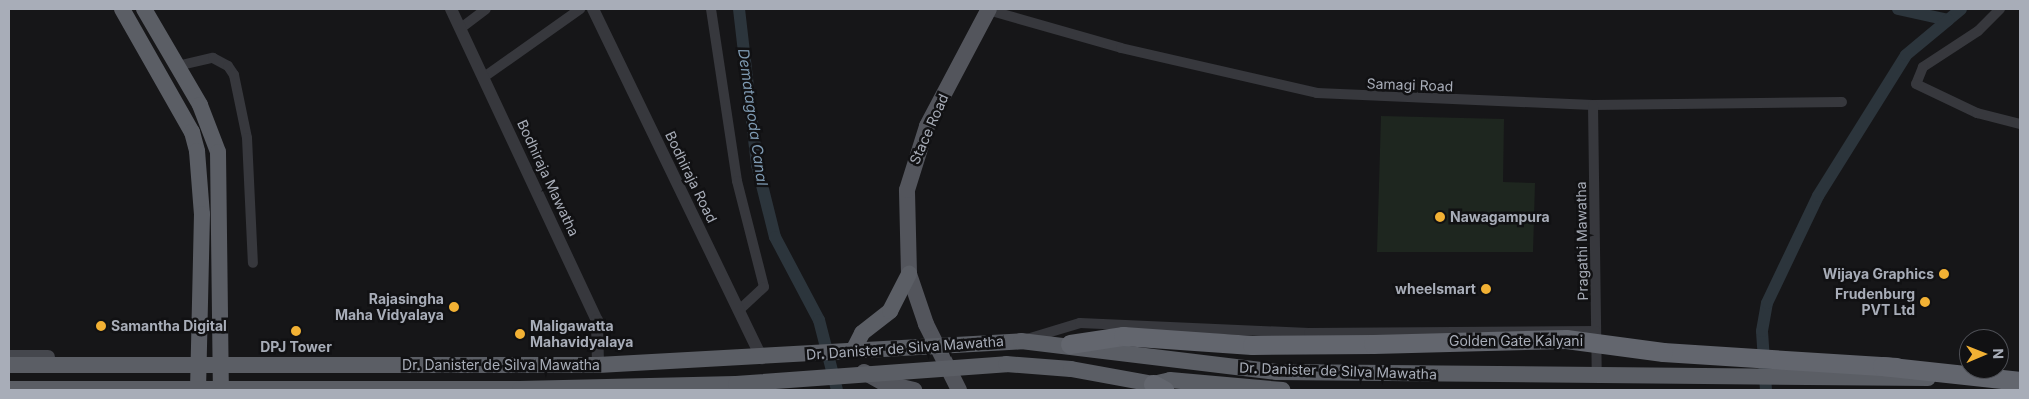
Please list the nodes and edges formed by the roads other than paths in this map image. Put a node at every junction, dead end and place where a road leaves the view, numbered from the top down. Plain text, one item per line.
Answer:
1 (122, 9) edge
2 (144, 9) edge
3 (451, 9) edge
4 (486, 9) edge
5 (580, 9) edge
6 (593, 9) edge
7 (711, 9) edge
8 (988, 9) edge
9 (2000, 9) edge
10 (461, 28) junction
11 (177, 66) junction
12 (484, 77) junction
13 (1842, 102) dead end
14 (1593, 105) junction
15 (2020, 124) edge
16 (253, 263) dead end
17 (909, 274) junction
18 (739, 310) junction
19 (1596, 331) junction
20 (1021, 340) junction
21 (937, 343) junction
22 (1070, 344) junction
23 (850, 352) junction
24 (9, 356) edge
25 (762, 358) junction
26 (198, 363) junction
27 (221, 363) junction
28 (169, 364) junction
29 (598, 365) junction
30 (9, 366) edge
31 (945, 366) junction
32 (1882, 366) junction
33 (858, 373) junction
34 (2020, 373) edge
35 (1597, 377) junction
36 (2020, 380) edge
37 (221, 387) junction
38 (178, 388) junction
39 (198, 388) junction
40 (1153, 388) edge
41 (9, 389) edge
42 (102, 389) edge
43 (161, 390) edge
44 (914, 390) edge
45 (959, 390) edge
46 (1283, 390) edge

1 - 26 highway
2 - 11 highway
3 - 10 street, Bodhiraja Mawatha
4 - 10 street
5 - 12 street
6 - 18 street, Bodhiraja Road
7 - 18 street
8 - 14 street, Samagi Road
8 - 17 main road, Stace Road
9 - 15 street
10 - 12 street, Bodhiraja Mawatha
11 - 16 street
11 - 27 highway
12 - 29 street, Bodhiraja Mawatha
13 - 14 street, Samagi Road
14 - 19 street, Pragathi Mawatha
17 - 21 main road, Stace Road
17 - 23 highway
18 - 25 street, Bodhiraja Road
19 - 20 street
19 - 35 street, Pragathi Mawatha
20 - 21 highway, Dr. Danister de Silva Mawatha
20 - 22 highway, Dr. Danister de Silva Mawatha
21 - 23 highway, Dr. Danister de Silva Mawatha
21 - 31 main road, Stace Road
22 - 32 highway, Golden Gate Kalyani, bridge
22 - 35 highway, Dr. Danister de Silva Mawatha
23 - 25 highway, Dr. Danister de Silva Mawatha
24 - 28 main road
25 - 29 highway, Dr. Danister de Silva Mawatha
26 - 27 highway, Dr. Danister de Silva Mawatha
26 - 28 highway, Dr. Danister de Silva Mawatha
26 - 39 highway
27 - 29 highway, Dr. Danister de Silva Mawatha
27 - 37 highway
28 - 30 highway, Dr. Danister de Silva Mawatha
31 - 33 highway, Dr. Danister de Silva Mawatha
31 - 40 highway, Dr. Danister de Silva Mawatha
31 - 45 main road, Stace Road
32 - 34 highway, bridge
32 - 36 highway, Golden Gate Kalyani, bridge
33 - 37 highway, Dr. Danister de Silva Mawatha
33 - 44 main road
35 - 36 highway, Dr. Danister de Silva Mawatha
37 - 39 highway, Dr. Danister de Silva Mawatha
38 - 39 highway, Dr. Danister de Silva Mawatha
38 - 42 highway, Dr. Danister de Silva Mawatha
38 - 43 main road
40 - 46 highway, Dr. Danister de Silva Mawatha
41 - 42 highway, Dr. Danister de Silva Mawatha

